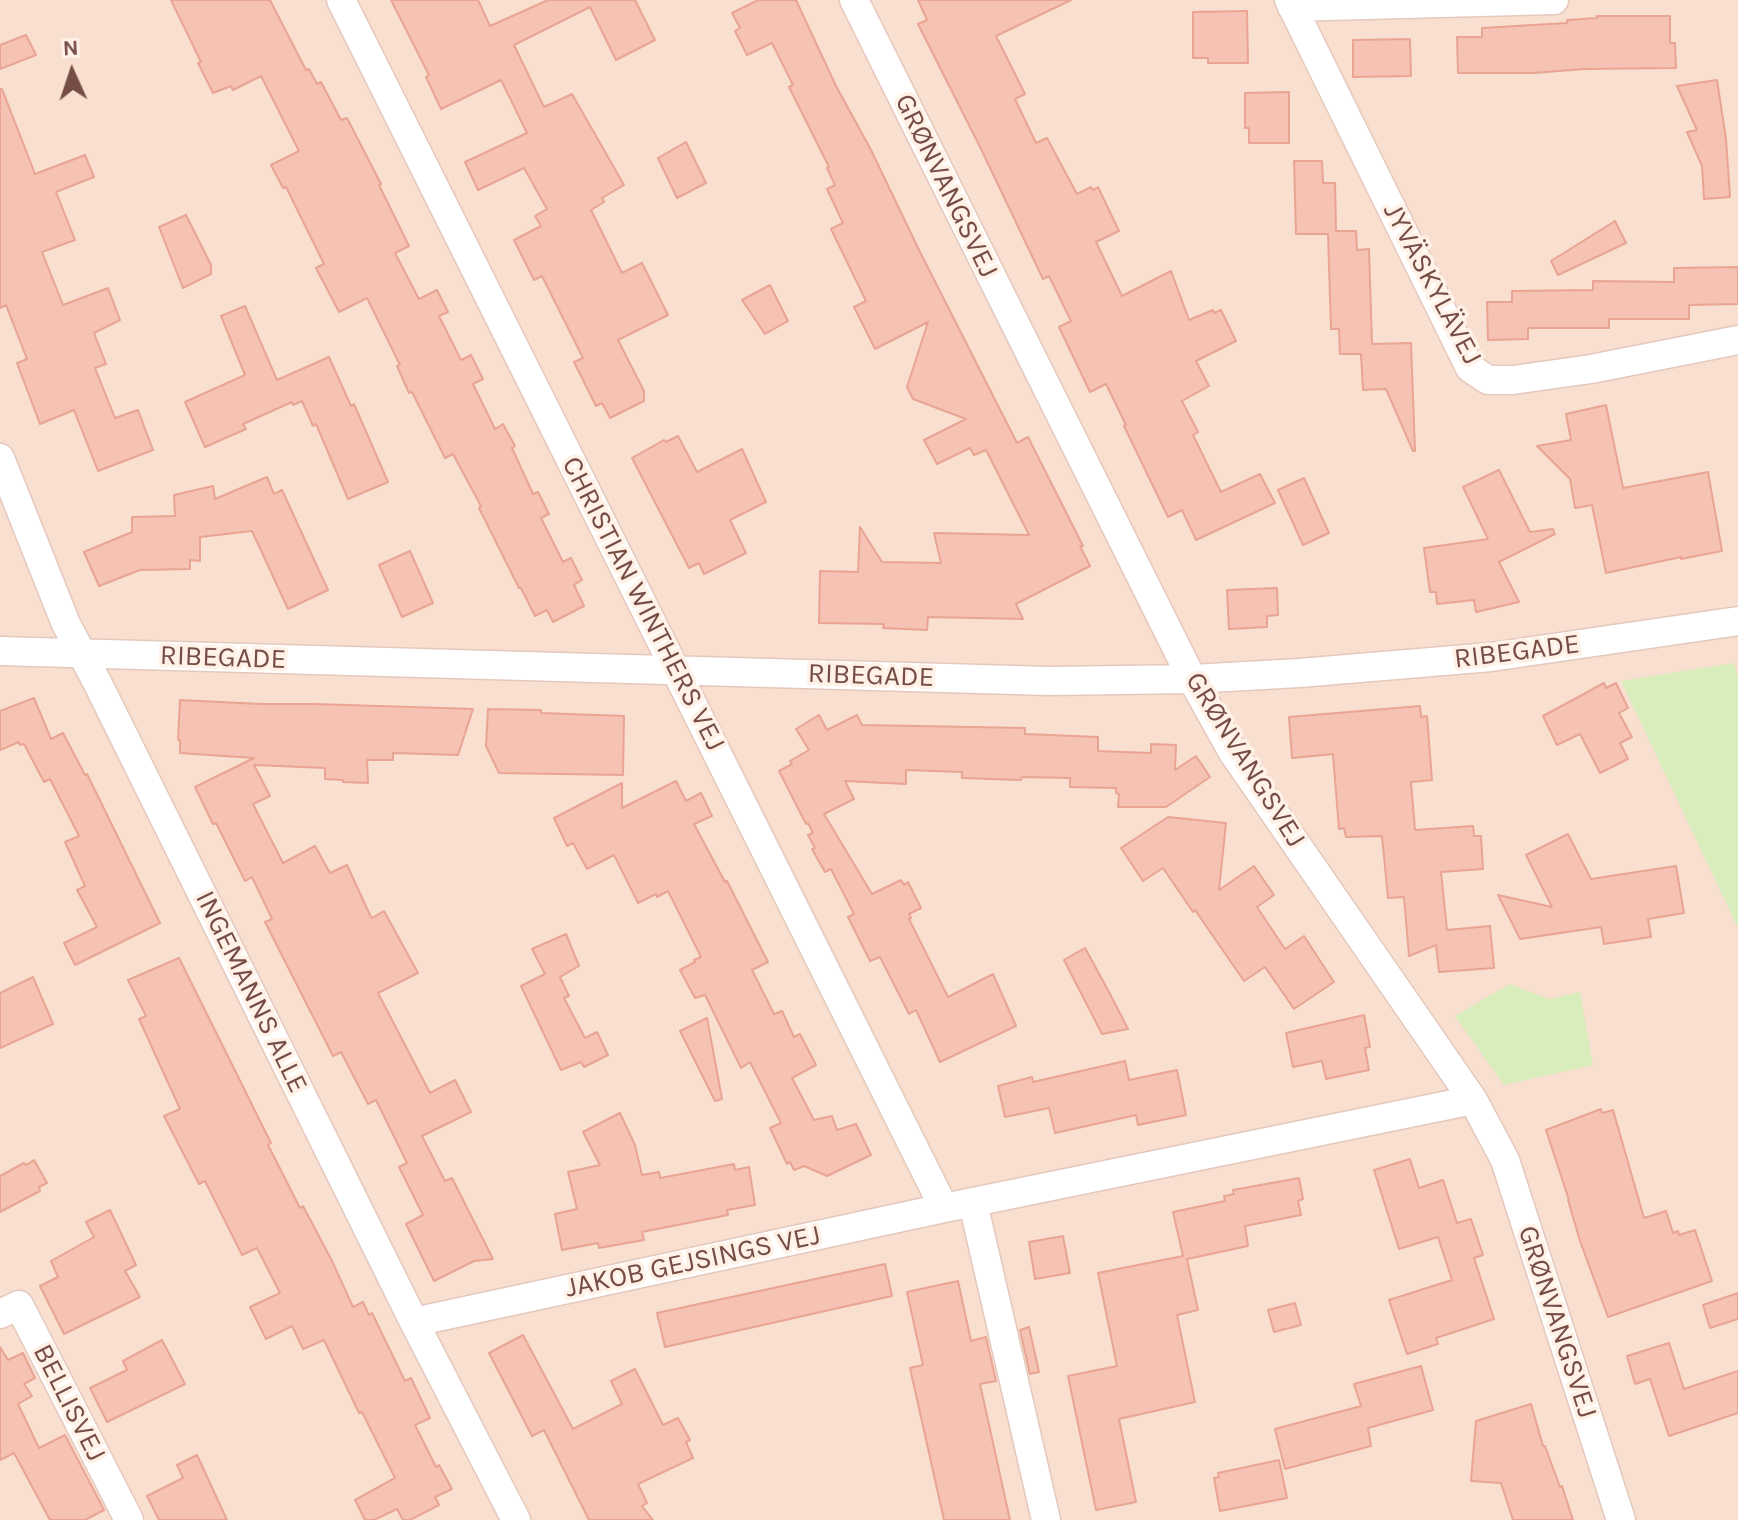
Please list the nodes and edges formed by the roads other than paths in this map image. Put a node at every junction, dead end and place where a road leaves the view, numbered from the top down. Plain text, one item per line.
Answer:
1 (341, 0) edge
2 (854, 0) edge
3 (1554, 0) edge
4 (1290, 4) edge
5 (1738, 340) edge
6 (0, 458) edge
7 (1738, 621) edge
8 (0, 651) edge
9 (81, 654) junction
10 (677, 670) junction
11 (1192, 679) junction
12 (1473, 1100) junction
13 (973, 1203) junction
14 (944, 1208) junction
15 (0, 1314) edge
16 (414, 1322) junction
17 (129, 1520) edge
18 (516, 1520) edge
19 (1046, 1520) edge
20 (1621, 1520) edge

1 - 10 street, CHRISTIAN WINTHERS VEJ
2 - 11 street, GRØNVANGSVEJ
3 - 4 street
4 - 5 street, JYVÄSKYLÄVEJ
6 - 9 street, INGEMANNS ALLE
7 - 11 street, RIBEGADE
8 - 9 street, RIBEGADE
9 - 10 street, RIBEGADE
9 - 16 street, INGEMANNS ALLE
10 - 11 street, RIBEGADE
10 - 14 street, CHRISTIAN WINTHERS VEJ
11 - 12 street, GRØNVANGSVEJ
12 - 13 street, JAKOB GEJSINGS VEJ
12 - 20 street, GRØNVANGSVEJ
13 - 14 street, JAKOB GEJSINGS VEJ
13 - 19 street
14 - 16 street, JAKOB GEJSINGS VEJ
15 - 17 street, BELLISVEJ
16 - 18 street, INGEMANNS ALLE

